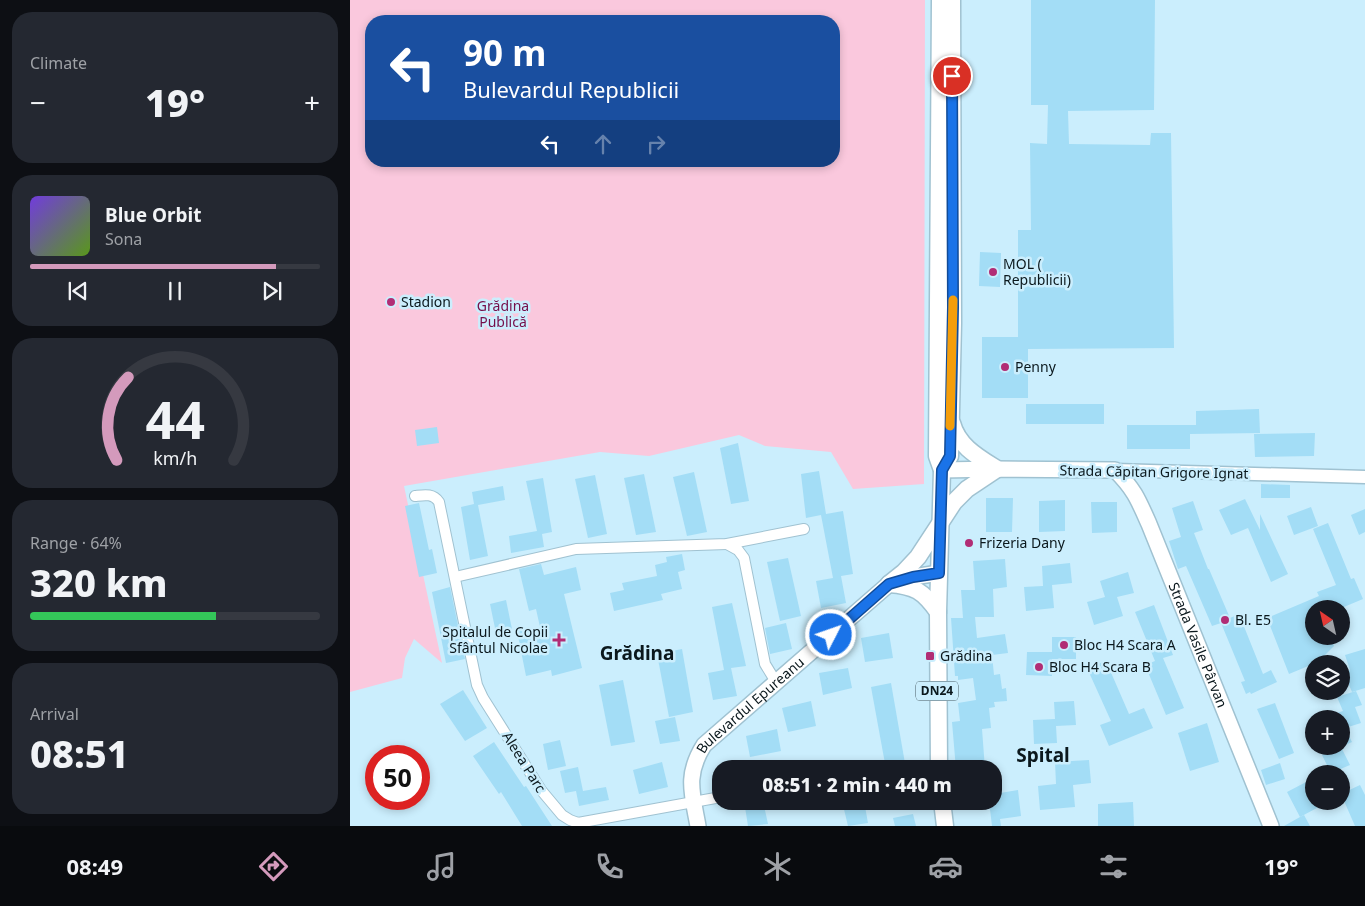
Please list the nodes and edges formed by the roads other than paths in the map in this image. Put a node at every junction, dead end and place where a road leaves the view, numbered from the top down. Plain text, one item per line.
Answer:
1 (940, 0) edge
2 (952, 0) edge
3 (950, 418) junction
4 (997, 469) junction
5 (942, 470) junction
6 (1115, 470) junction
7 (1365, 477) edge
8 (414, 496) dead end
9 (940, 521) junction
10 (804, 529) dead end
11 (727, 544) junction
12 (939, 573) junction
13 (455, 577) junction
14 (889, 584) junction
15 (938, 612) junction
16 (776, 682) junction
17 (939, 760) edge
18 (712, 799) edge
19 (694, 803) junction
20 (943, 810) edge
21 (698, 826) edge
22 (945, 826) edge
23 (1271, 826) edge

1 - 5 main road, DN24
2 - 3 main road, DN24
3 - 4 main road
3 - 5 main road, DN24
4 - 5 main road, Strada Căpitan Grigore Ignat
4 - 6 main road, Strada Căpitan Grigore Ignat
4 - 9 main road
5 - 9 main road, DN24
6 - 7 street, Strada Căpitan Grigore Ignat
6 - 23 main road, Strada Vasile Pârvan
8 - 13 street, Aleea Parc
9 - 12 main road, DN24
9 - 14 main road
10 - 11 street
11 - 13 street
11 - 16 street
12 - 14 main road, Bulevardul Epureanu
12 - 15 main road, DN24
13 - 19 street, Aleea Parc
14 - 15 main road
14 - 16 main road, Bulevardul Epureanu
15 - 17 main road, DN24
16 - 19 main road, Bulevardul Epureanu
18 - 19 street, Aleea Parc
19 - 21 main road, Bulevardul Epureanu
20 - 22 main road

